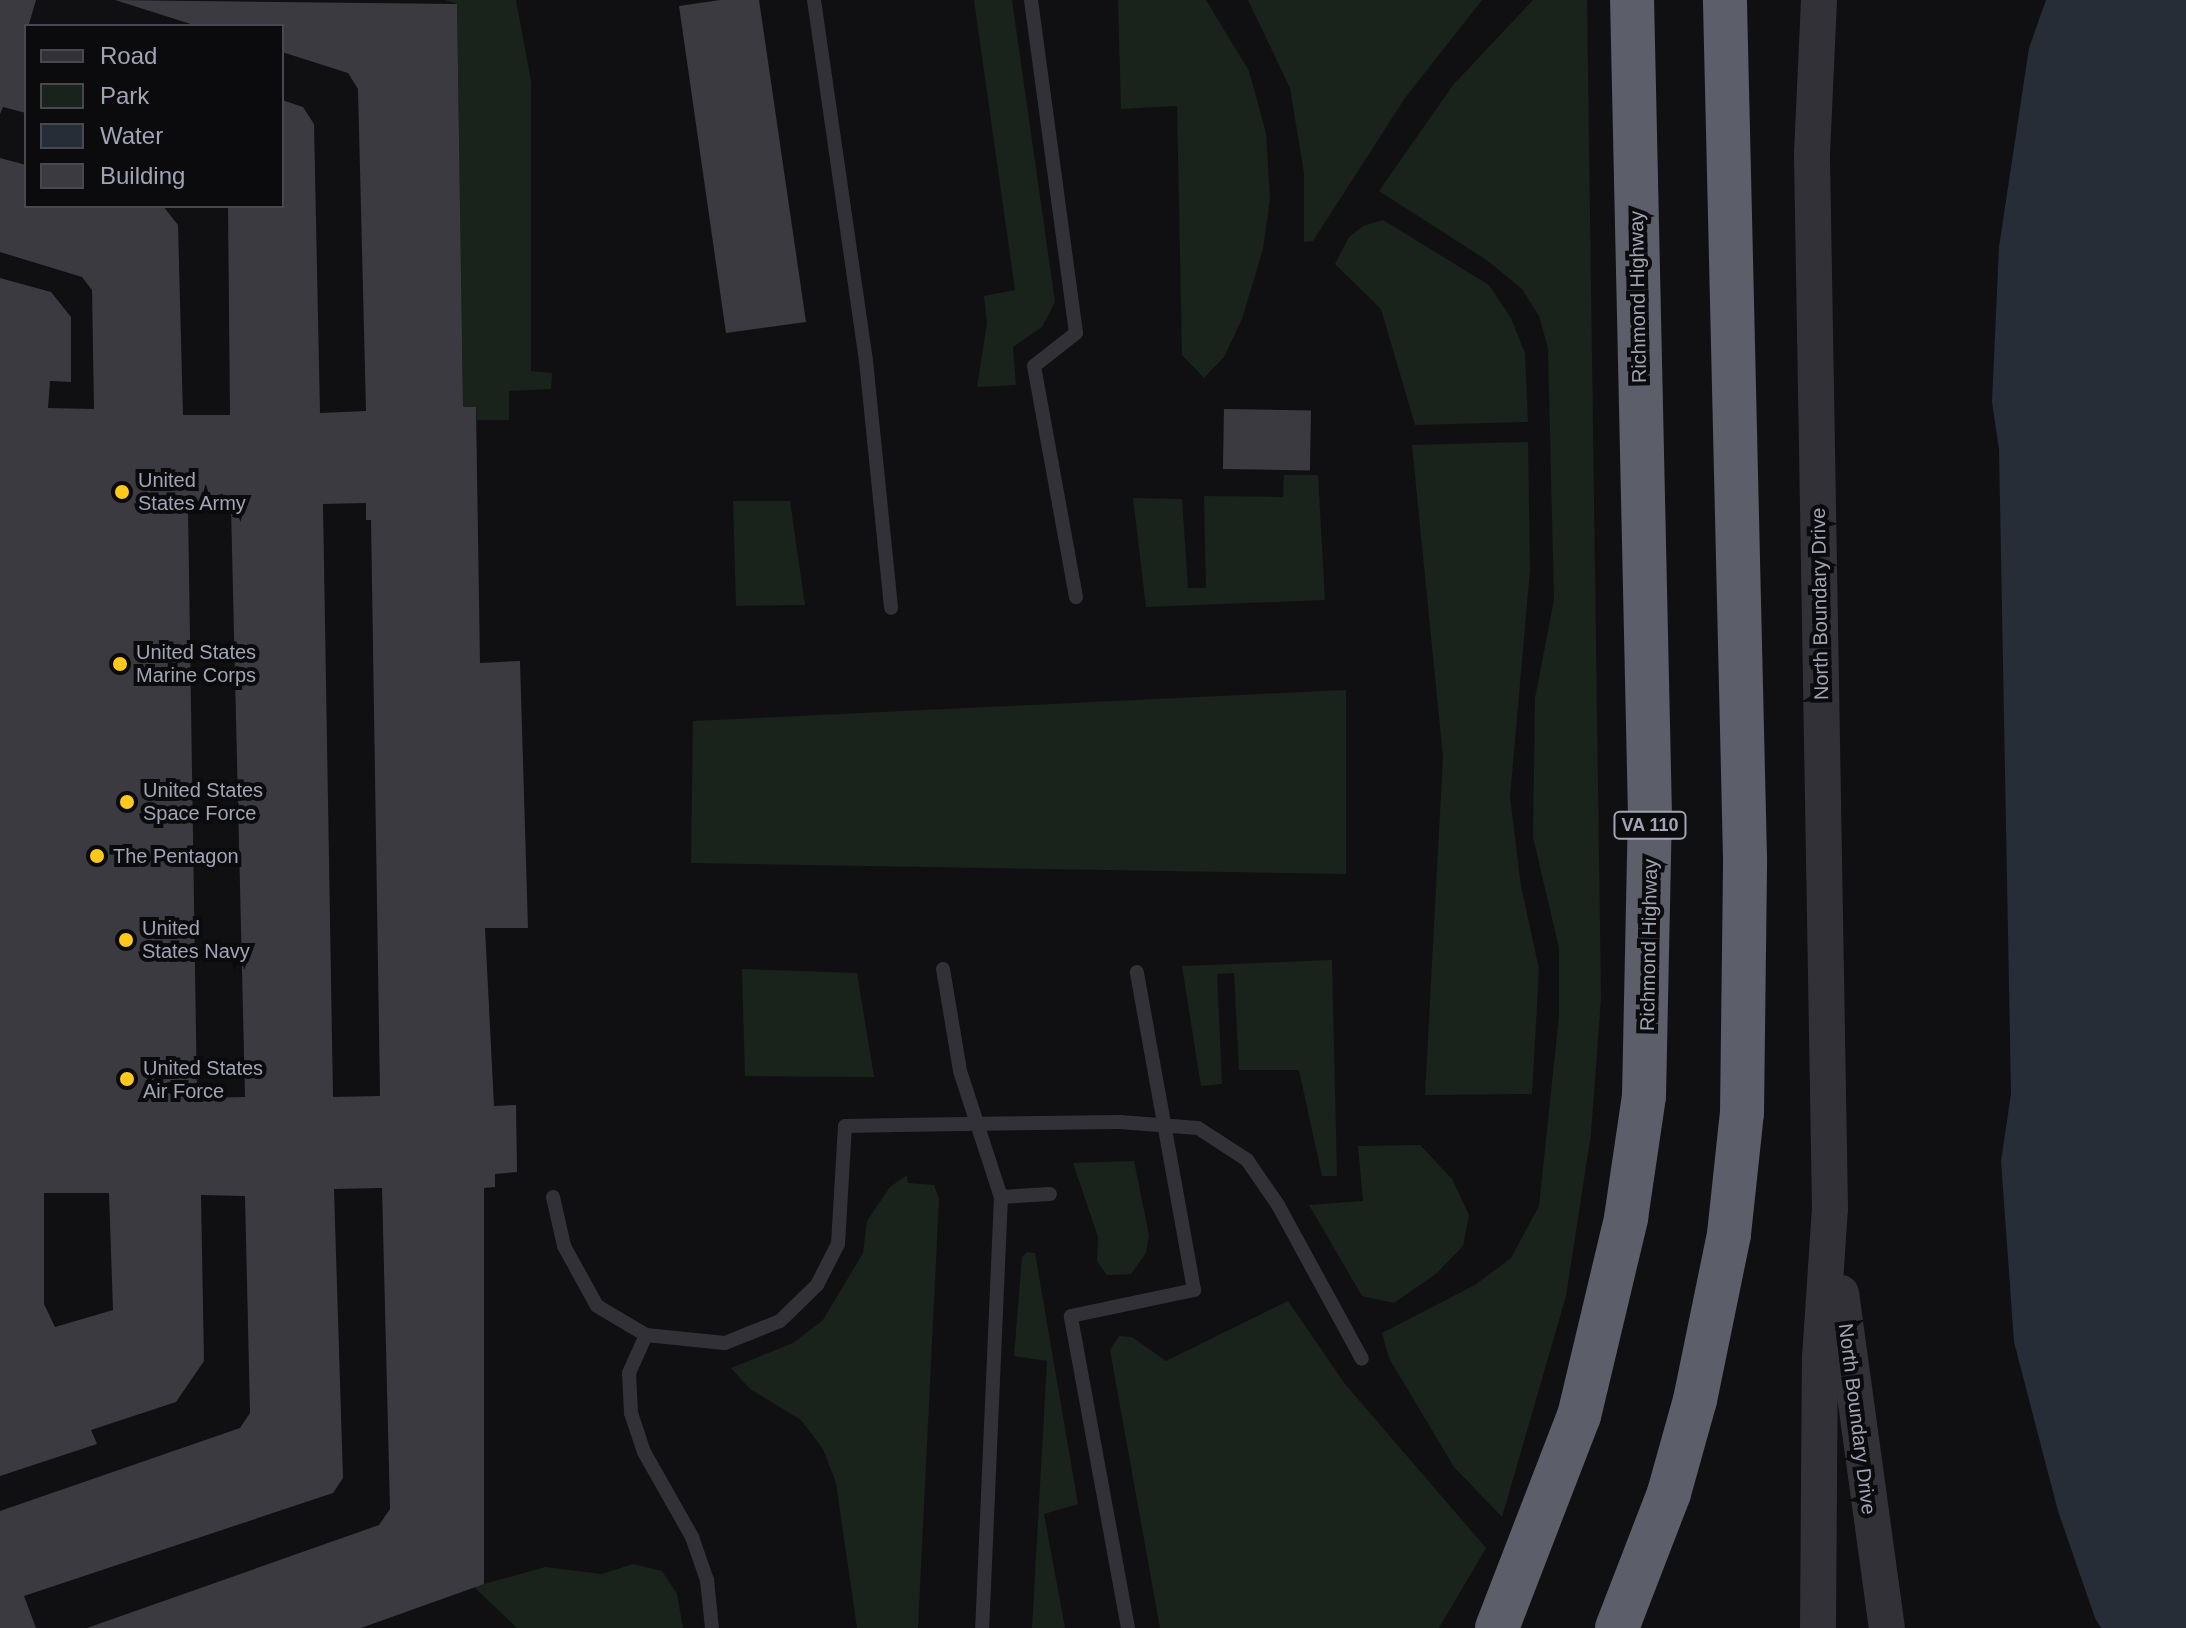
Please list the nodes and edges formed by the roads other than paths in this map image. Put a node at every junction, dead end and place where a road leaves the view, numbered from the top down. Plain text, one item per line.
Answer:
1 (814, 0) edge
2 (1031, 0) edge
3 (1632, 0) edge
4 (1725, 0) edge
5 (1819, 0) edge
6 (1076, 597) dead end
7 (891, 608) dead end
8 (943, 969) dead end
9 (1137, 972) dead end
10 (1050, 1194) dead end
11 (553, 1197) dead end
12 (1001, 1197) junction
13 (1830, 1209) junction
14 (646, 1335) junction
15 (1362, 1359) dead end
16 (712, 1628) edge
17 (982, 1628) edge
18 (1128, 1628) edge
19 (1497, 1628) edge
20 (1617, 1628) edge
21 (1818, 1628) edge
22 (1887, 1628) edge

1 - 7 lane
2 - 6 lane
3 - 19 highway, Richmond Highway / VA 110
4 - 20 highway
5 - 13 street, North Boundary Drive
8 - 12 lane
9 - 18 lane
10 - 12 lane
11 - 14 lane
12 - 17 lane
13 - 21 street, North Boundary Drive
13 - 22 street, North Boundary Drive
14 - 15 lane, bridge
14 - 16 lane

